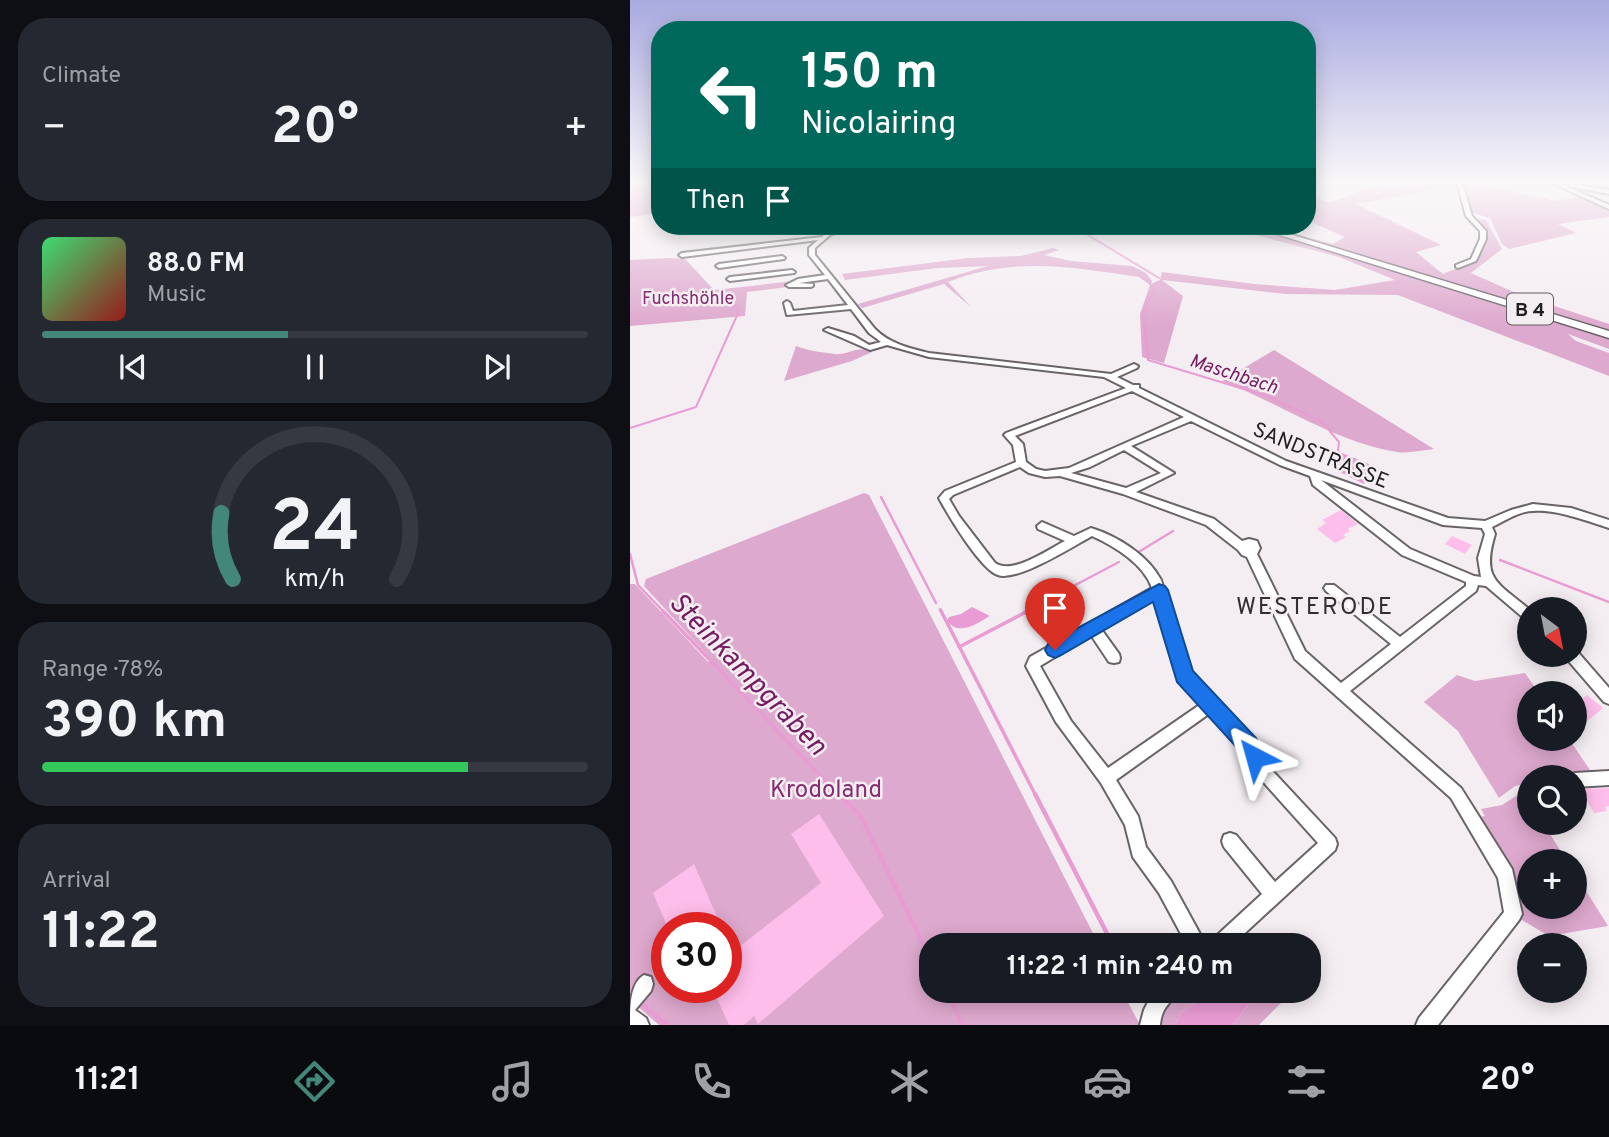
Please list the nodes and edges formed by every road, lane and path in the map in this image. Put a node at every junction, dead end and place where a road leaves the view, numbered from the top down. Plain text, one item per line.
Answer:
1 (1482, 230) edge
2 (827, 235) edge
3 (1286, 235) edge
4 (1291, 235) edge
5 (820, 238) junction
6 (771, 243) junction
7 (682, 256) dead end
8 (782, 258) junction
9 (719, 266) dead end
10 (1458, 266) dead end
11 (792, 272) junction
12 (1422, 274) junction
13 (828, 277) junction
14 (730, 279) dead end
15 (798, 281) junction
16 (810, 285) dead end
17 (787, 303) dead end
18 (852, 307) junction
19 (828, 330) dead end
20 (1609, 333) edge
21 (887, 343) junction
22 (1135, 366) dead end
23 (1112, 377) junction
24 (1136, 387) junction
25 (1193, 417) junction
26 (1124, 446) junction
27 (1021, 463) junction
28 (1063, 474) junction
29 (1315, 475) junction
30 (1127, 492) junction
31 (1609, 524) edge
32 (1486, 525) junction
33 (1042, 526) dead end
34 (1073, 540) junction
35 (1472, 580) junction
36 (1489, 582) junction
37 (1330, 589) dead end
38 (1159, 590) junction
39 (1517, 606) edge
40 (1093, 628) junction
41 (1401, 645) junction
42 (1114, 658) dead end
43 (1582, 667) edge
44 (1340, 691) junction
45 (1609, 698) edge
46 (1211, 705) junction
47 (1106, 778) junction
48 (1609, 778) edge
49 (1587, 779) edge
50 (1230, 841) dead end
51 (1274, 895) junction
52 (1190, 933) edge
53 (1232, 933) edge
54 (634, 1000) edge
55 (1157, 1003) edge
56 (639, 1025) edge
57 (1150, 1025) edge
58 (1426, 1025) edge

1 - 10 street
2 - 5 street
3 - 12 highway, B 4
4 - 12 highway, B 4
5 - 6 street
5 - 13 street, SANDSTRASSE
6 - 7 street
6 - 8 street
8 - 9 street
8 - 11 street
11 - 14 street
11 - 15 street
12 - 20 highway, B 4
13 - 15 street
13 - 18 street, SANDSTRASSE
15 - 16 street
17 - 18 street
18 - 21 street, SANDSTRASSE
19 - 21 street, SANDSTRASSE
21 - 23 street, SANDSTRASSE
22 - 23 street
23 - 24 street, SANDSTRASSE
24 - 25 street, SANDSTRASSE
24 - 27 street
25 - 26 street
25 - 29 street, SANDSTRASSE
26 - 28 street
26 - 30 street
27 - 28 street
27 - 34 street
28 - 30 street
29 - 32 street, SANDSTRASSE
29 - 35 street
30 - 44 street
31 - 32 street
32 - 36 street
33 - 34 street
34 - 38 street
35 - 36 street
35 - 41 street
36 - 39 street
37 - 41 street
38 - 40 street
38 - 46 street
40 - 42 street
40 - 47 street
41 - 44 street
43 - 45 street
44 - 58 street
46 - 47 street
46 - 51 street
47 - 52 street
48 - 49 street
50 - 51 street
51 - 53 street
54 - 56 street
55 - 57 street

